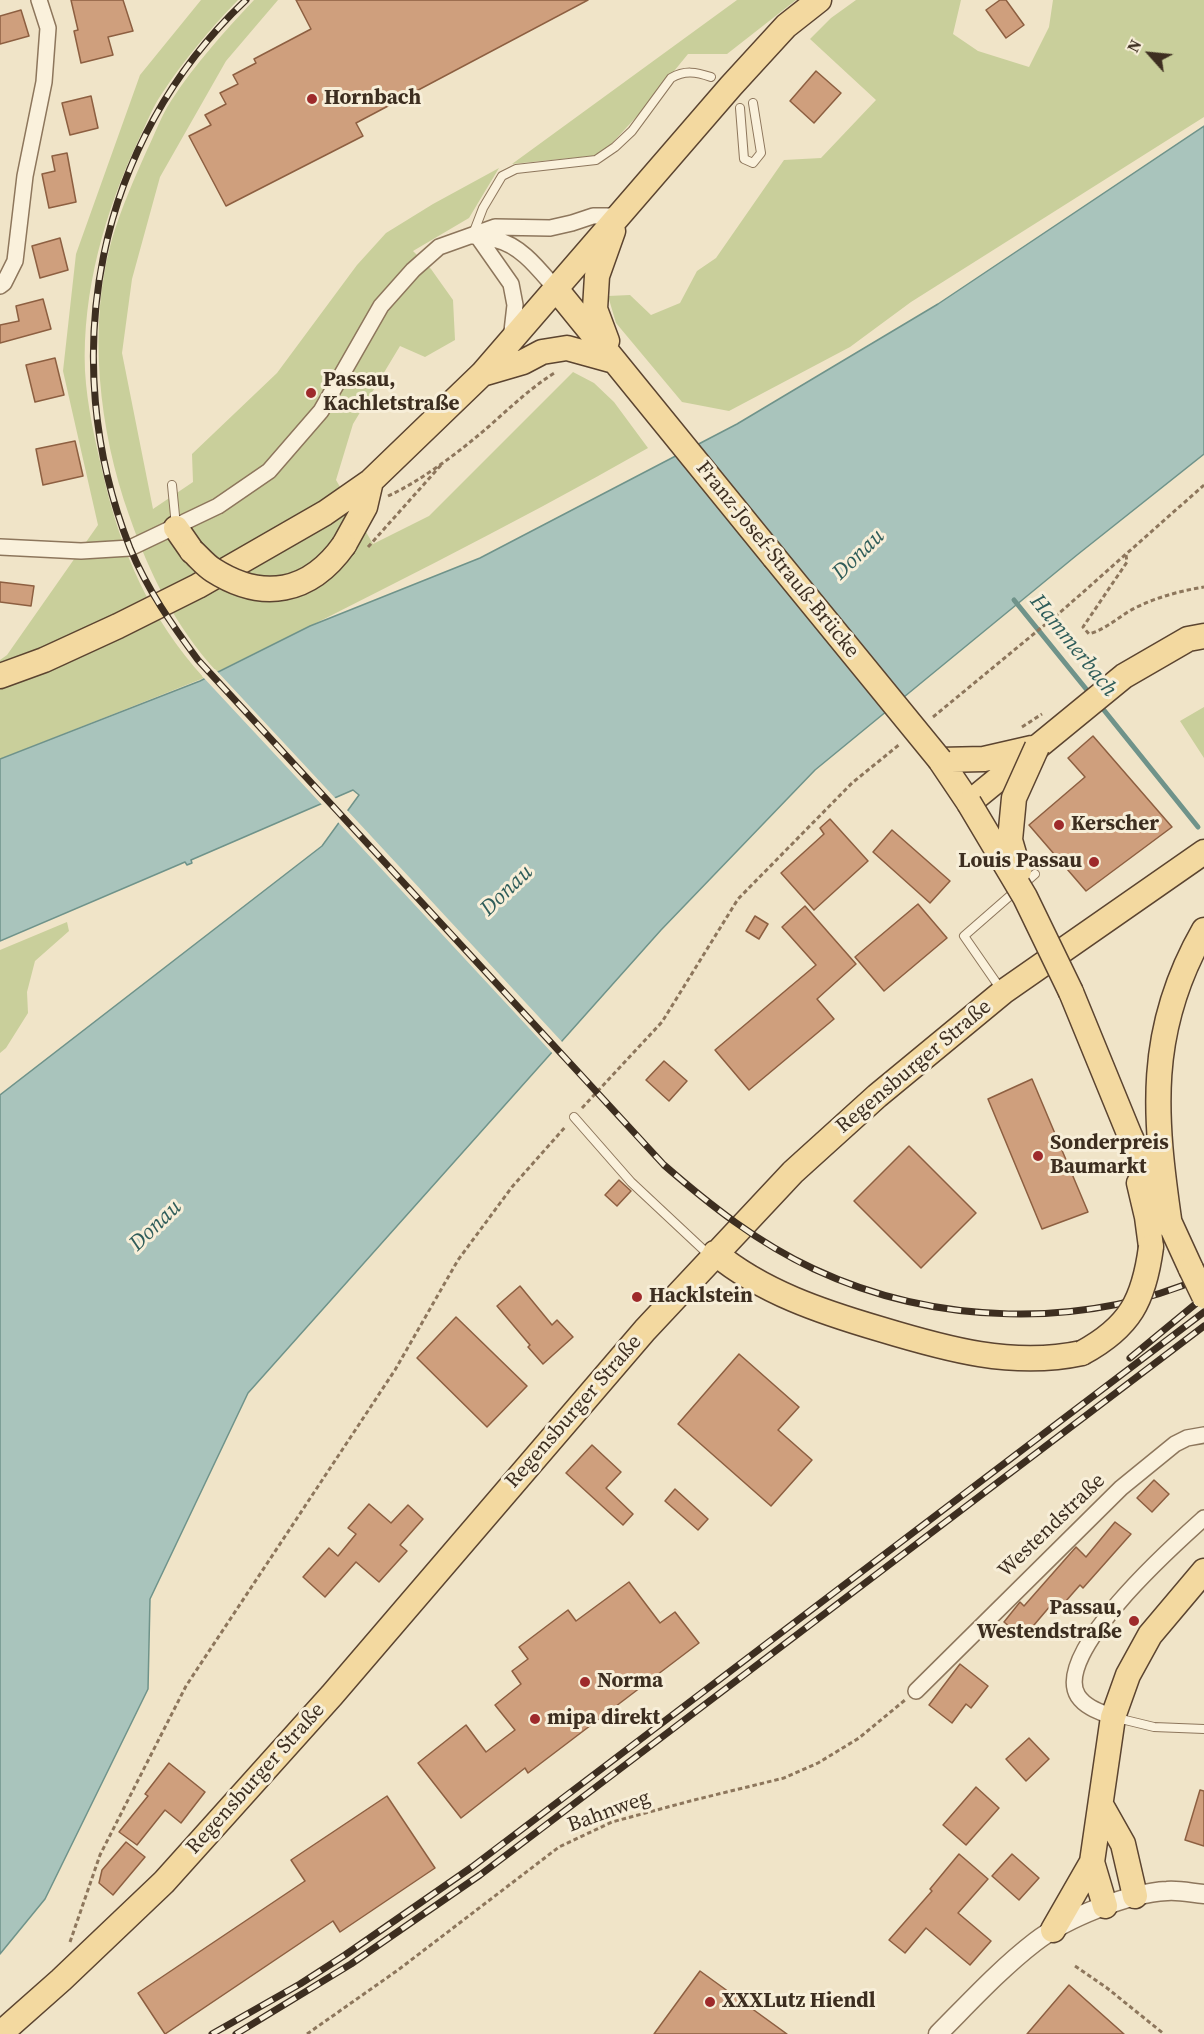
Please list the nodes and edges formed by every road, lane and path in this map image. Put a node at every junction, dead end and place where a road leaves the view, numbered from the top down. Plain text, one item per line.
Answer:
1 (39, 0) edge
2 (819, 0) edge
3 (711, 77) dead end
4 (753, 103) dead end
5 (740, 108) dead end
6 (619, 216) junction
7 (475, 236) junction
8 (0, 286) edge
9 (556, 289) junction
10 (511, 342) junction
11 (614, 360) junction
12 (565, 369) dead end
13 (482, 374) junction
14 (371, 481) junction
15 (172, 484) dead end
16 (1204, 485) edge
17 (365, 507) junction
18 (176, 528) junction
19 (0, 547) edge
20 (1125, 555) junction
21 (1204, 587) edge
22 (1204, 636) edge
23 (0, 676) edge
24 (1046, 711) dead end
25 (932, 718) dead end
26 (1014, 732) dead end
27 (905, 740) dead end
28 (1037, 747) junction
29 (940, 760) junction
30 (969, 803) junction
31 (1204, 852) edge
32 (1035, 873) dead end
33 (1025, 897) junction
34 (1204, 930) edge
35 (1003, 992) junction
36 (574, 1117) junction
37 (1130, 1136) junction
38 (1170, 1226) junction
39 (713, 1255) junction
40 (1204, 1296) edge
41 (1204, 1435) edge
42 (1204, 1518) edge
43 (1204, 1570) edge
44 (916, 1691) joint
45 (1113, 1717) junction
46 (1204, 1729) edge
47 (1101, 1805) junction
48 (1092, 1862) junction
49 (1204, 1894) edge
50 (1135, 1896) junction
51 (1105, 1906) junction
52 (1053, 1930) junction
53 (70, 1942) dead end
54 (1075, 1966) dead end
55 (0, 2034) edge
56 (307, 2034) edge
57 (938, 2034) edge
58 (1164, 2034) edge

1 - 8 street
2 - 6 main road
3 - 7 lane
4 - 5 lane
6 - 7 street
6 - 9 main road
6 - 11 main road
7 - 9 street
7 - 10 street
7 - 18 street
9 - 10 main road
9 - 11 main road, Franz-Josef-Strauß-Brücke
10 - 13 main road
11 - 13 main road
11 - 29 main road, Franz-Josef-Strauß-Brücke, bridge
12 - 17 path
13 - 14 main road
14 - 17 main road
14 - 23 main road
15 - 18 lane
16 - 20 path
17 - 18 main road, bridge
18 - 19 street
20 - 21 path
20 - 25 path
22 - 28 main road
24 - 26 path
27 - 36 path
28 - 29 main road
28 - 30 main road
28 - 33 main road, bridge
29 - 30 main road, Franz-Josef-Strauß-Brücke
30 - 33 main road, Franz-Josef-Strauß-Brücke, bridge
31 - 35 main road, Regensburger Straße
32 - 35 lane
33 - 37 main road, bridge
34 - 38 main road
35 - 39 main road, Regensburger Straße
36 - 39 lane
36 - 53 path
37 - 38 main road
37 - 39 main road, bridge
38 - 40 main road, bridge
39 - 55 main road, Regensburger Straße
41 - 44 street, Westendstraße
42 - 45 street
43 - 45 main road
44 - 56 path, Bahnweg
45 - 46 lane
45 - 47 main road
47 - 48 main road
47 - 50 main road
48 - 51 main road
48 - 52 main road
49 - 50 street
50 - 51 street
51 - 52 street
52 - 57 street
54 - 58 path

